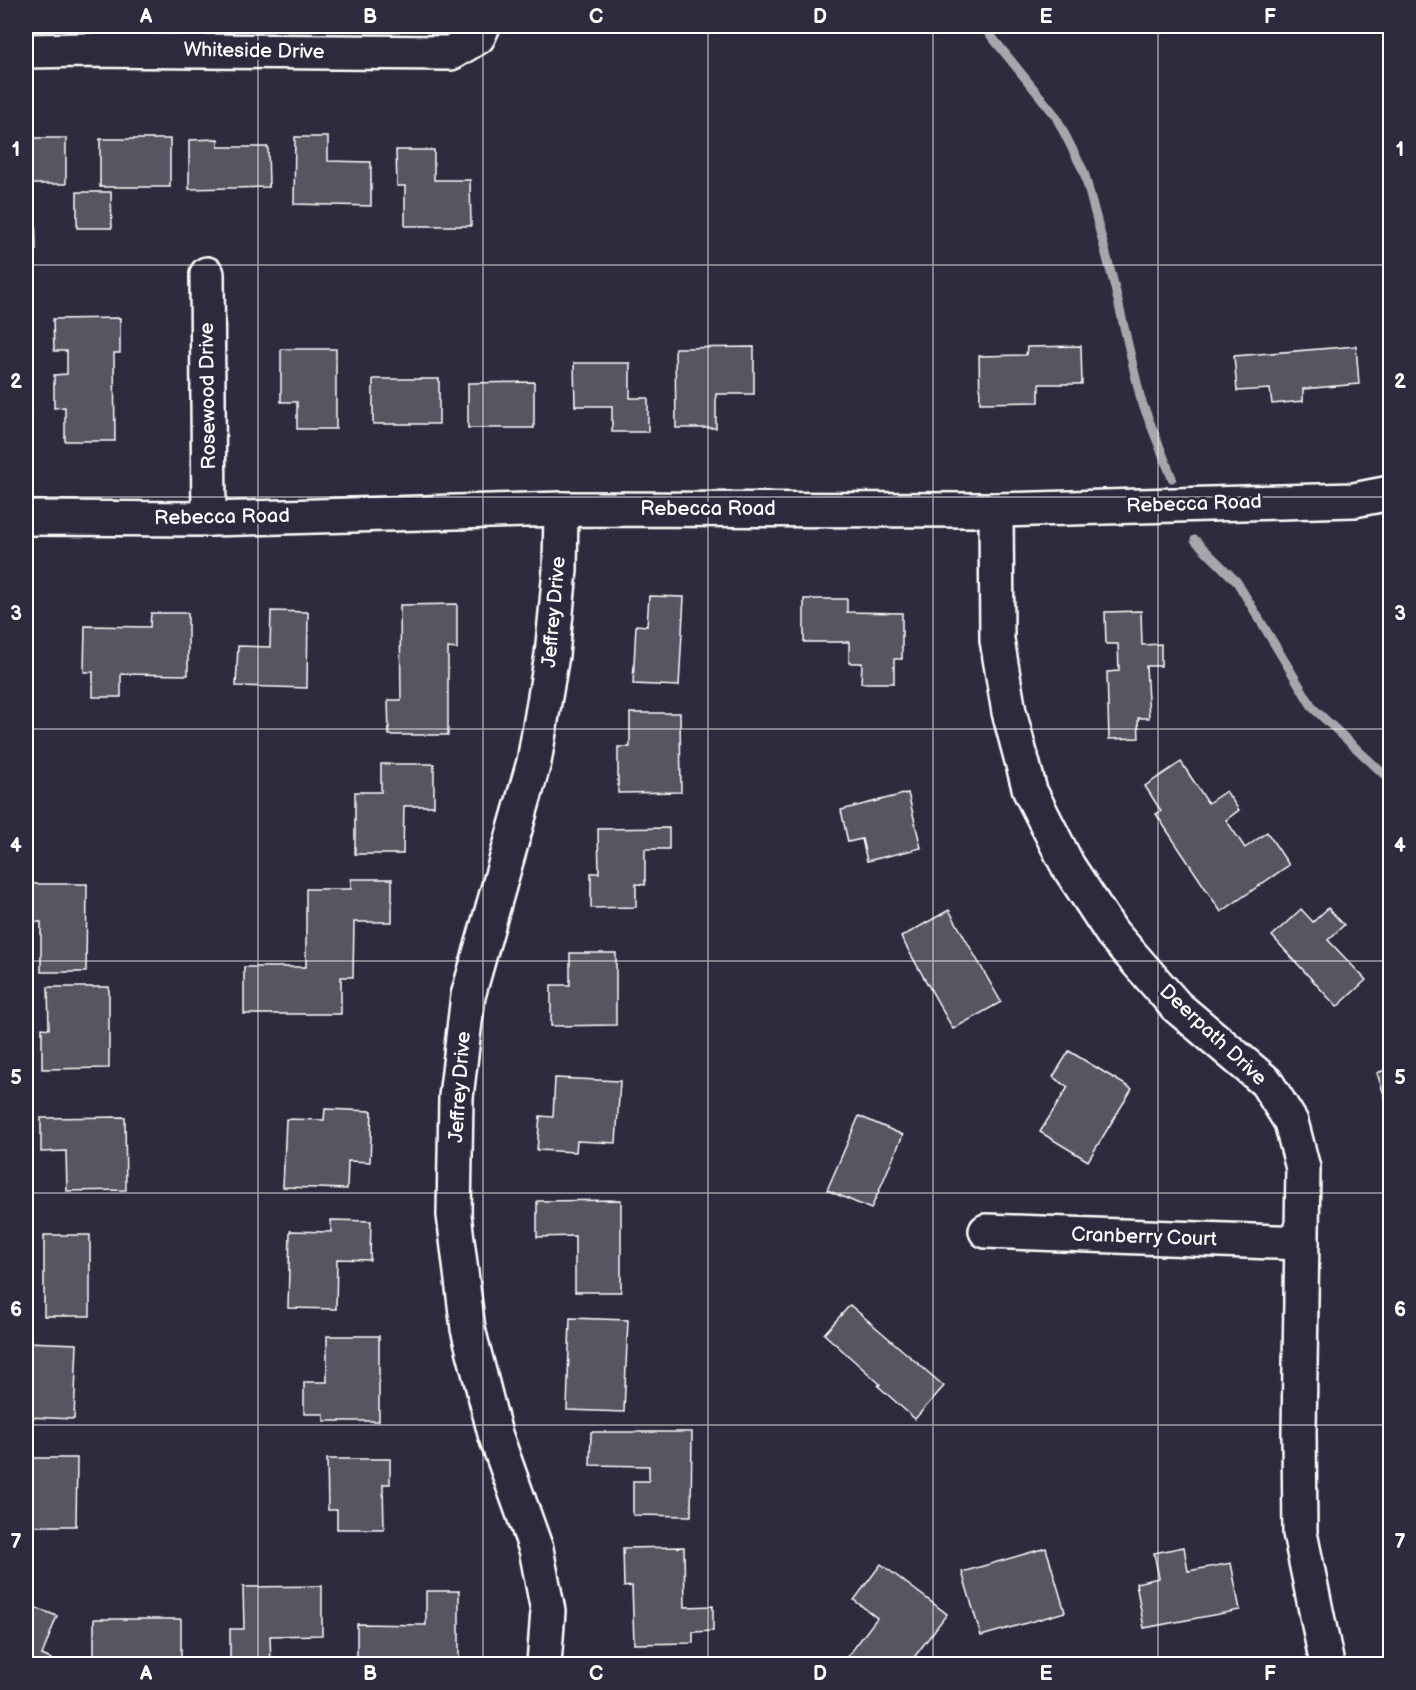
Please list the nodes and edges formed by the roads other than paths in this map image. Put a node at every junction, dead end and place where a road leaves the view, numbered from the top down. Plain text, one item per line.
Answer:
1 (480, 31) edge
2 (84, 38) edge
3 (26, 51) edge
4 (207, 274) dead end
5 (1390, 493) edge
6 (561, 508) junction
7 (996, 510) junction
8 (26, 518) edge
9 (209, 519) junction
10 (986, 1231) dead end
11 (1302, 1243) junction
12 (544, 1665) edge
13 (1327, 1665) edge

1 - 2 street, Whiteside Drive
2 - 3 street, Whiteside Drive
4 - 9 street, Rosewood Drive
5 - 7 street, Rebecca Road
6 - 7 street, Rebecca Road
6 - 9 street, Rebecca Road
6 - 12 street, Jeffrey Drive
7 - 11 street, Deerpath Drive
8 - 9 street, Rebecca Road
10 - 11 street, Cranberry Court
11 - 13 street, Deerpath Drive

